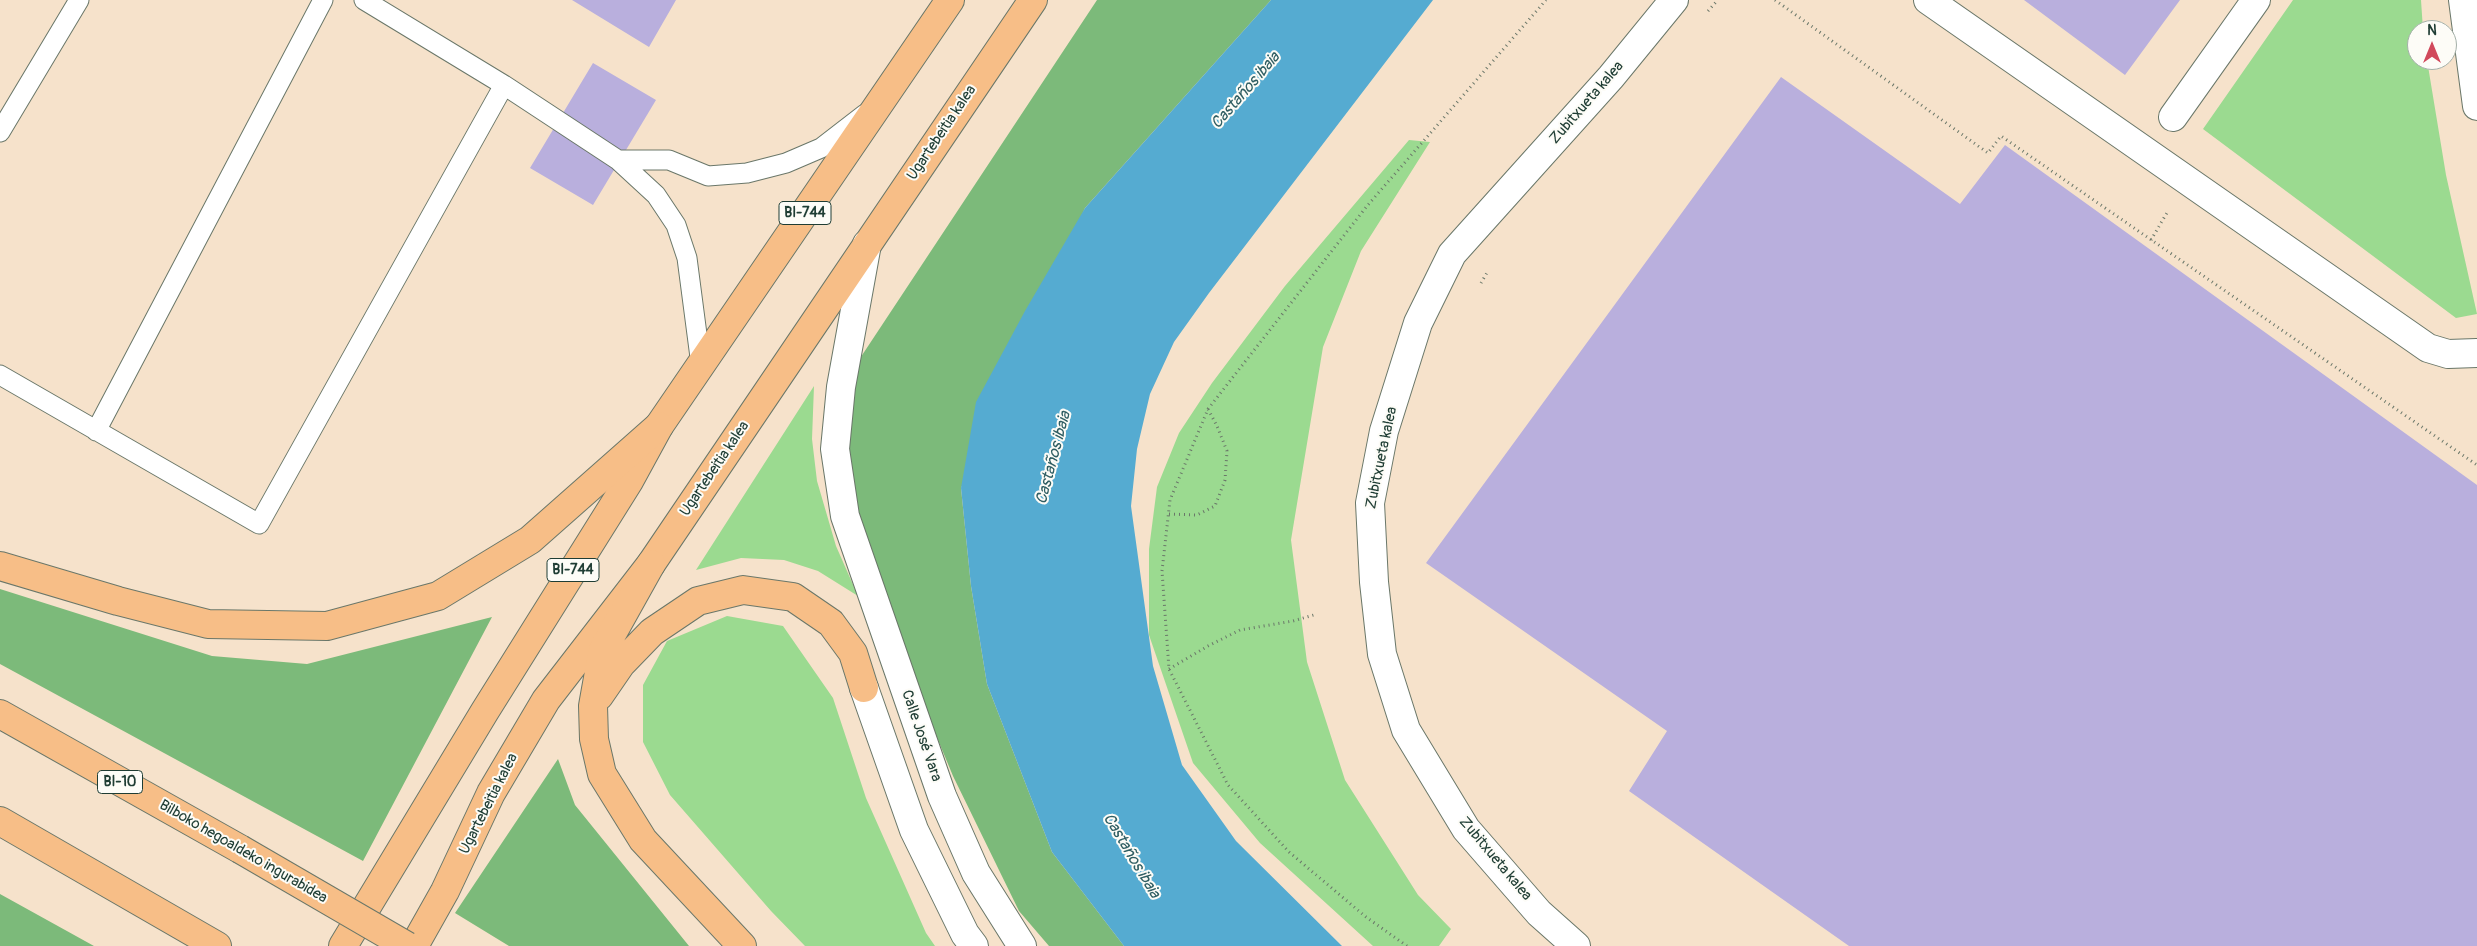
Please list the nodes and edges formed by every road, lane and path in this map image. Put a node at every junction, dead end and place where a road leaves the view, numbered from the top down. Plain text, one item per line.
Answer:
1 (79, 0) edge
2 (323, 0) edge
3 (364, 0) edge
4 (950, 0) edge
5 (1033, 0) edge
6 (1546, 0) edge
7 (1674, 0) edge
8 (1718, 0) edge
9 (1775, 0) edge
10 (1928, 0) edge
11 (2256, 0) edge
12 (2463, 0) edge
13 (1705, 15) dead end
14 (504, 85) junction
15 (883, 99) junction
16 (2477, 106) edge
17 (2173, 117) dead end
18 (0, 132) edge
19 (618, 160) junction
20 (868, 244) junction
21 (1493, 264) dead end
22 (1478, 286) dead end
23 (2477, 353) edge
24 (701, 365) junction
25 (0, 375) edge
26 (1208, 409) junction
27 (659, 426) junction
28 (96, 431) junction
29 (2477, 465) edge
30 (1168, 514) junction
31 (651, 564) junction
32 (0, 566) edge
33 (1316, 614) dead end
34 (1169, 668) junction
35 (864, 688) joint
36 (593, 706) junction
37 (0, 714) edge
38 (0, 821) edge
39 (217, 946) edge
40 (343, 946) edge
41 (406, 946) edge
42 (414, 946) edge
43 (742, 946) edge
44 (974, 946) edge
45 (1022, 946) edge
46 (1407, 946) edge
47 (1576, 946) edge

1 - 18 lane
2 - 28 lane
3 - 14 lane
4 - 15 main road, BI-744
5 - 20 main road, Ugartebeitia kalea
6 - 26 path
7 - 47 street, Zubitxueta kalea
8 - 13 path
9 - 29 path
10 - 23 street
11 - 17 street
12 - 16 street
14 - 19 lane
14 - 28 lane
15 - 19 lane
15 - 24 main road, BI-744
19 - 24 lane
20 - 31 main road, Ugartebeitia kalea
20 - 45 street, Calle José Vara
21 - 22 path
24 - 27 main road, BI-744
25 - 28 lane
26 - 30 path
26 - 30 path
27 - 32 main road
27 - 40 main road, BI-744
30 - 34 path
31 - 36 main road
31 - 42 main road, Ugartebeitia kalea
33 - 34 path
34 - 46 path
35 - 36 main road
35 - 44 street
36 - 43 main road
37 - 41 main road, Bilboko hegoaldeko ingurabidea / BI-10, bridge
38 - 39 main road

